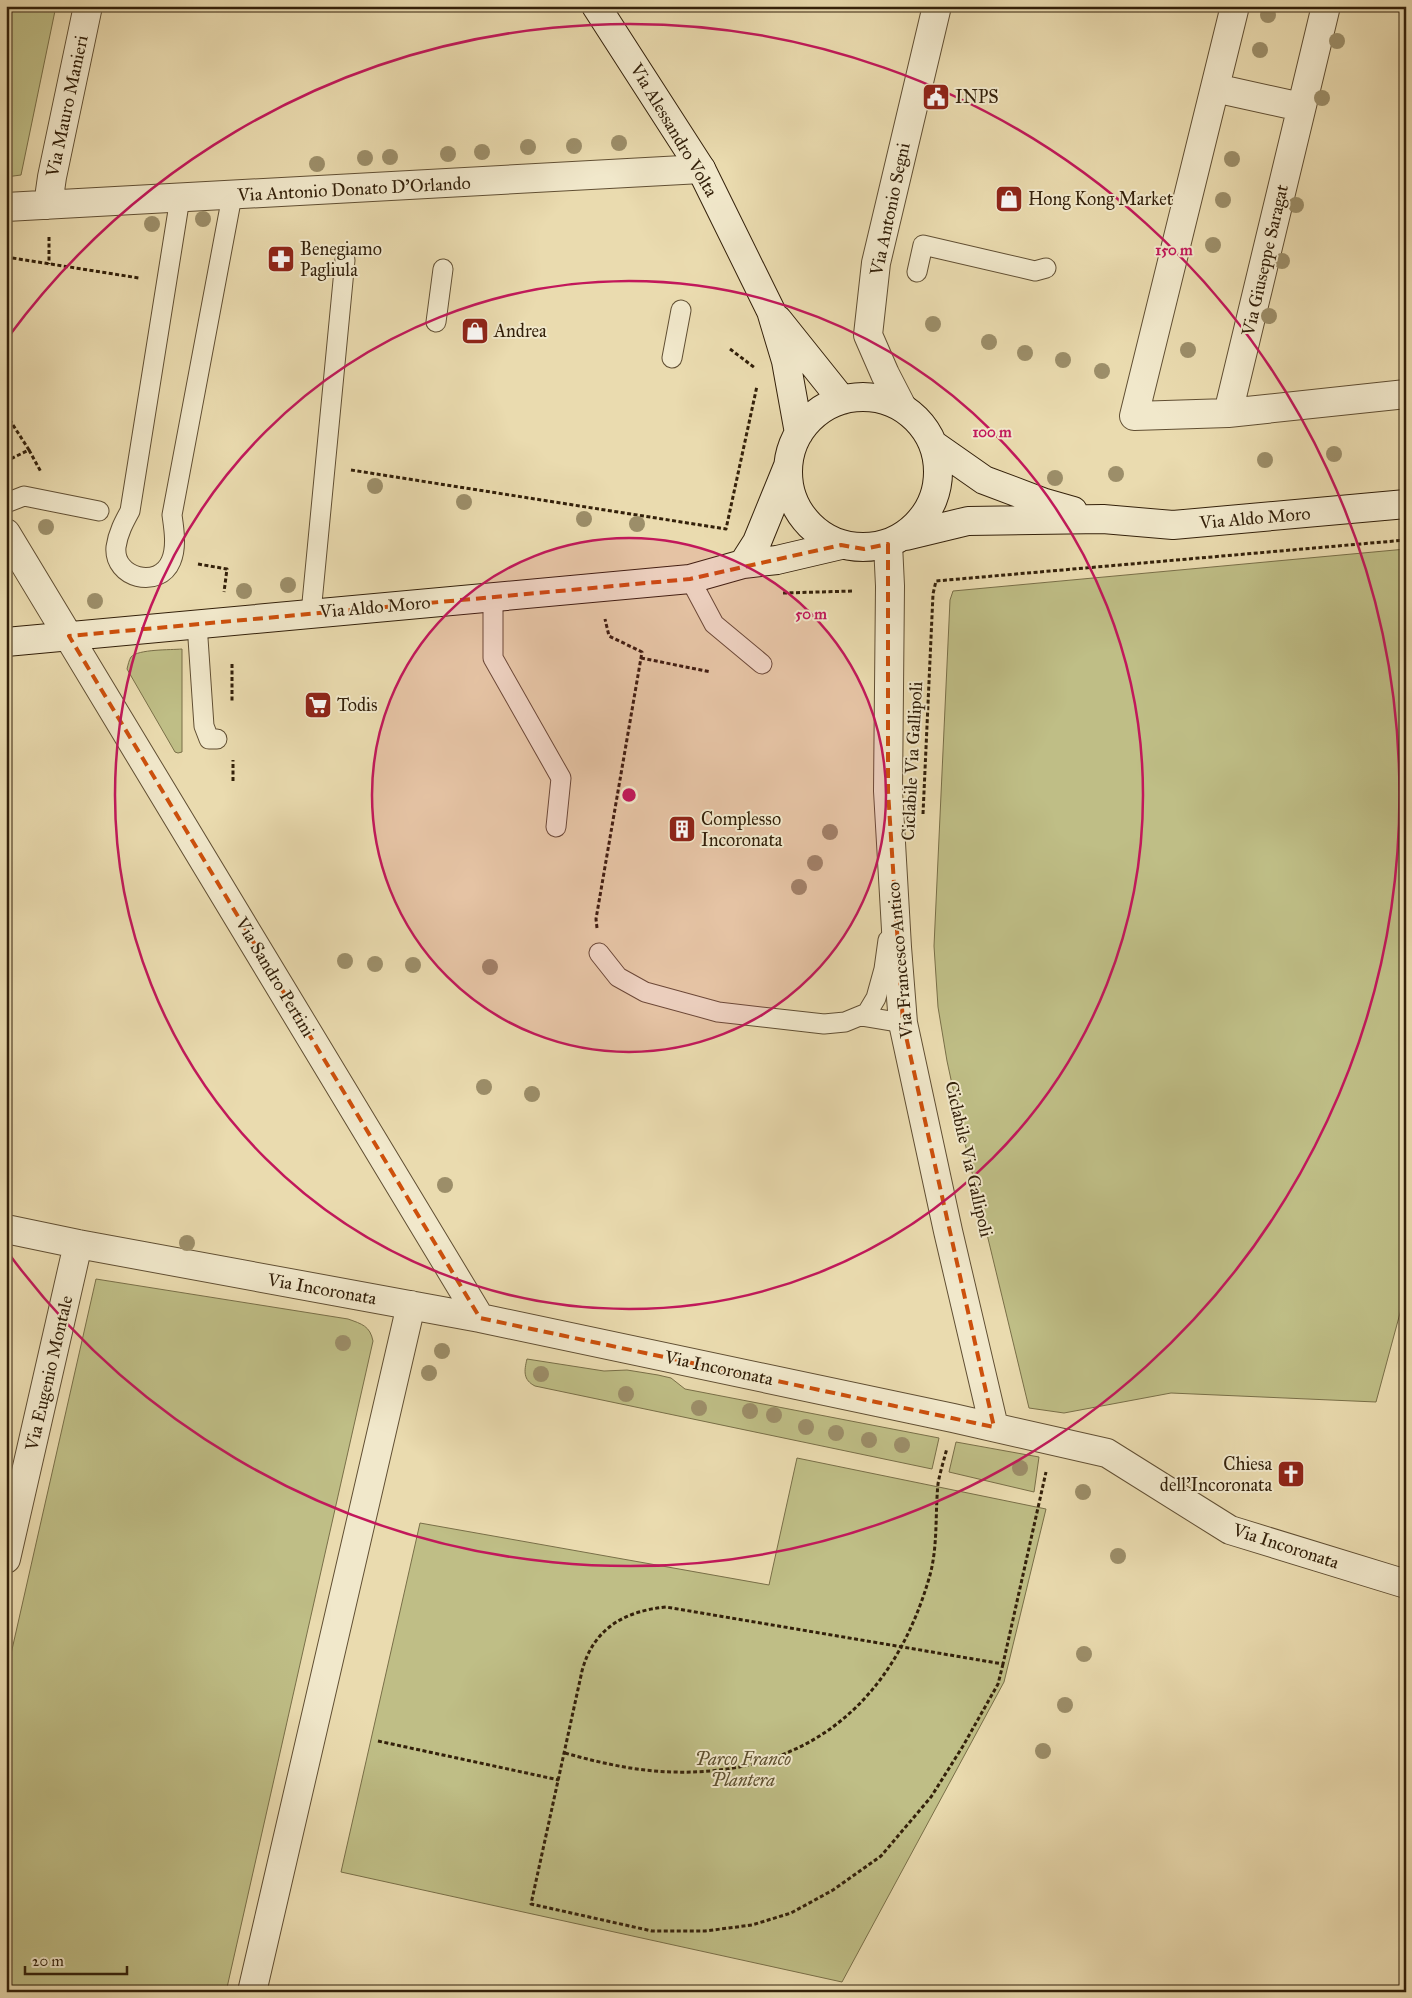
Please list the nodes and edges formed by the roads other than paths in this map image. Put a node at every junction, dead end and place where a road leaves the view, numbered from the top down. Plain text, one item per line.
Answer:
1 (88, 6) edge
2 (596, 6) edge
3 (937, 6) edge
4 (1235, 6) edge
5 (1326, 6) edge
6 (1215, 88) junction
7 (1302, 107) junction
8 (701, 169) junction
9 (232, 196) junction
10 (180, 198) junction
11 (48, 205) junction
12 (6, 207) edge
13 (345, 260) dead end
14 (1046, 268) dead end
15 (443, 269) dead end
16 (917, 272) dead end
17 (680, 310) dead end
18 (771, 311) junction
19 (436, 322) dead end
20 (672, 358) dead end
21 (1406, 394) edge
22 (842, 400) junction
23 (902, 407) junction
24 (1228, 413) junction
25 (798, 434) junction
26 (934, 446) junction
27 (788, 466) junction
28 (6, 503) edge
29 (1406, 504) edge
30 (99, 511) dead end
31 (1103, 519) junction
32 (6, 533) edge
33 (897, 540) junction
34 (841, 545) junction
35 (743, 564) junction
36 (690, 579) junction
37 (493, 596) junction
38 (311, 613) junction
39 (197, 624) junction
40 (69, 636) junction
41 (6, 642) edge
42 (762, 664) dead end
43 (217, 740) dead end
44 (556, 827) dead end
45 (894, 907) junction
46 (599, 953) road end
47 (861, 1016) junction
48 (903, 1023) junction
49 (6, 1229) edge
50 (78, 1244) junction
51 (412, 1305) junction
52 (480, 1318) junction
53 (994, 1427) junction
54 (6, 1559) edge
55 (1406, 1584) edge
56 (252, 1992) edge

1 - 11 street, Via Mauro Manieri
2 - 8 street, Via Alessandro Volta
3 - 23 street, Via Antonio Segni
4 - 6 street
5 - 7 street, Via Giuseppe Saragat
6 - 7 street
6 - 24 street
7 - 24 street, Via Giuseppe Saragat
8 - 9 street, Via Antonio Donato D'Orlando
8 - 18 street, Via Alessandro Volta
9 - 10 street, Via Antonio Donato D'Orlando
9 - 10 lane
10 - 11 street, Via Antonio Donato D'Orlando
11 - 12 street, Via Antonio Donato D'Orlando
13 - 38 lane
14 - 16 lane
15 - 19 lane
17 - 20 lane
18 - 22 street, Via Alessandro Volta
18 - 25 street, Via Alessandro Volta
21 - 24 street
22 - 23 street
22 - 25 street
23 - 26 street
25 - 27 street
26 - 31 street, Via Aldo Moro
26 - 33 street
27 - 34 street
27 - 35 street
28 - 30 lane
29 - 31 street, Via Aldo Moro
31 - 33 street, Via Aldo Moro
32 - 40 street, Via Sandro Pertini
33 - 34 street
33 - 45 street, Via Francesco Antico
34 - 35 street, Via Aldo Moro
35 - 36 street, Via Aldo Moro
36 - 37 street, Via Aldo Moro
36 - 42 lane
37 - 38 street, Via Aldo Moro
37 - 44 lane
38 - 39 street, Via Aldo Moro
39 - 40 street, Via Aldo Moro
39 - 43 lane
40 - 41 street, Via Aldo Moro
40 - 52 street, Via Sandro Pertini
45 - 47 lane
45 - 48 street, Via Francesco Antico
46 - 47 lane
47 - 48 lane
48 - 53 street, Via Francesco Antico
49 - 50 street, Via Incoronata
50 - 51 street, Via Incoronata
50 - 54 street, Via Eugenio Montale
51 - 52 street, Via Incoronata
51 - 56 street
52 - 53 street, Via Incoronata
53 - 55 street, Via Incoronata

